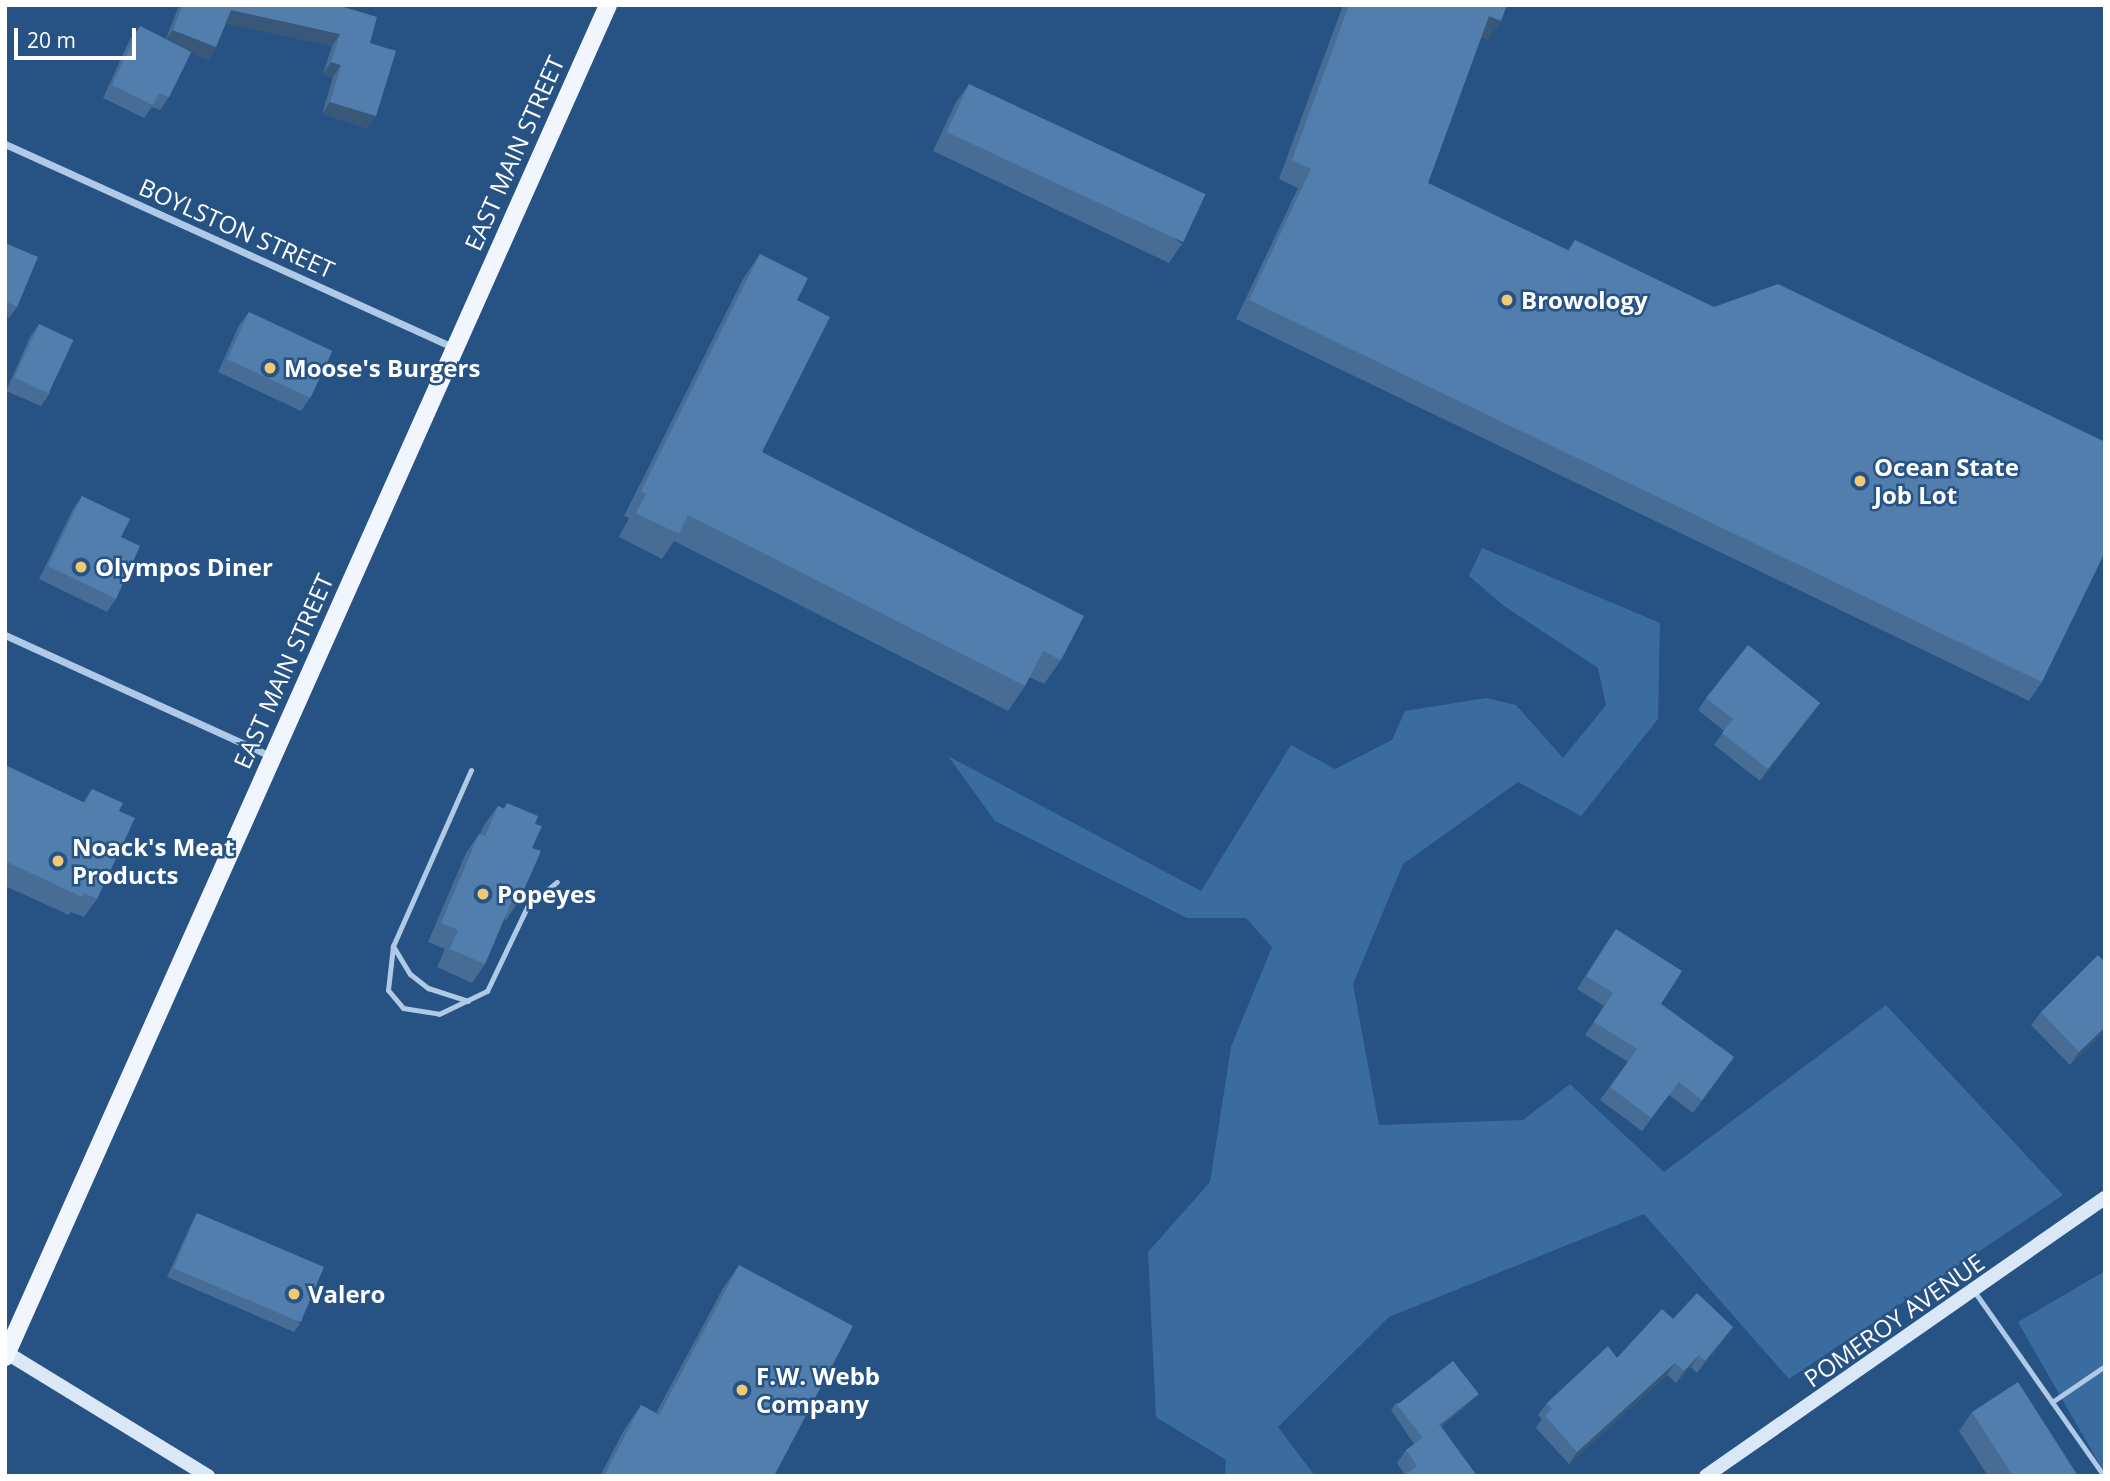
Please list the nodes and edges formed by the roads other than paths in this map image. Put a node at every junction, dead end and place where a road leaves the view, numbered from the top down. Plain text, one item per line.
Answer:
1 (608, 5) edge
2 (5, 144) edge
3 (454, 348) junction
4 (5, 635) edge
5 (272, 756) junction
6 (471, 770) dead end
7 (557, 882) dead end
8 (393, 946) junction
9 (468, 1001) junction
10 (2105, 1198) edge
11 (1974, 1291) junction
12 (6, 1355) edge
13 (2105, 1366) edge
14 (2052, 1402) junction
15 (208, 1476) edge
16 (1706, 1476) edge
17 (2104, 1476) edge

1 - 3 main road, EAST MAIN STREET
2 - 3 street, BOYLSTON STREET
3 - 5 main road, EAST MAIN STREET
4 - 5 street
5 - 12 main road, EAST MAIN STREET
6 - 8 lane
7 - 9 lane
8 - 9 lane
8 - 9 lane
10 - 11 main road, POMEROY AVENUE
11 - 14 lane
11 - 16 main road, POMEROY AVENUE
12 - 15 main road
13 - 14 lane
14 - 17 lane

